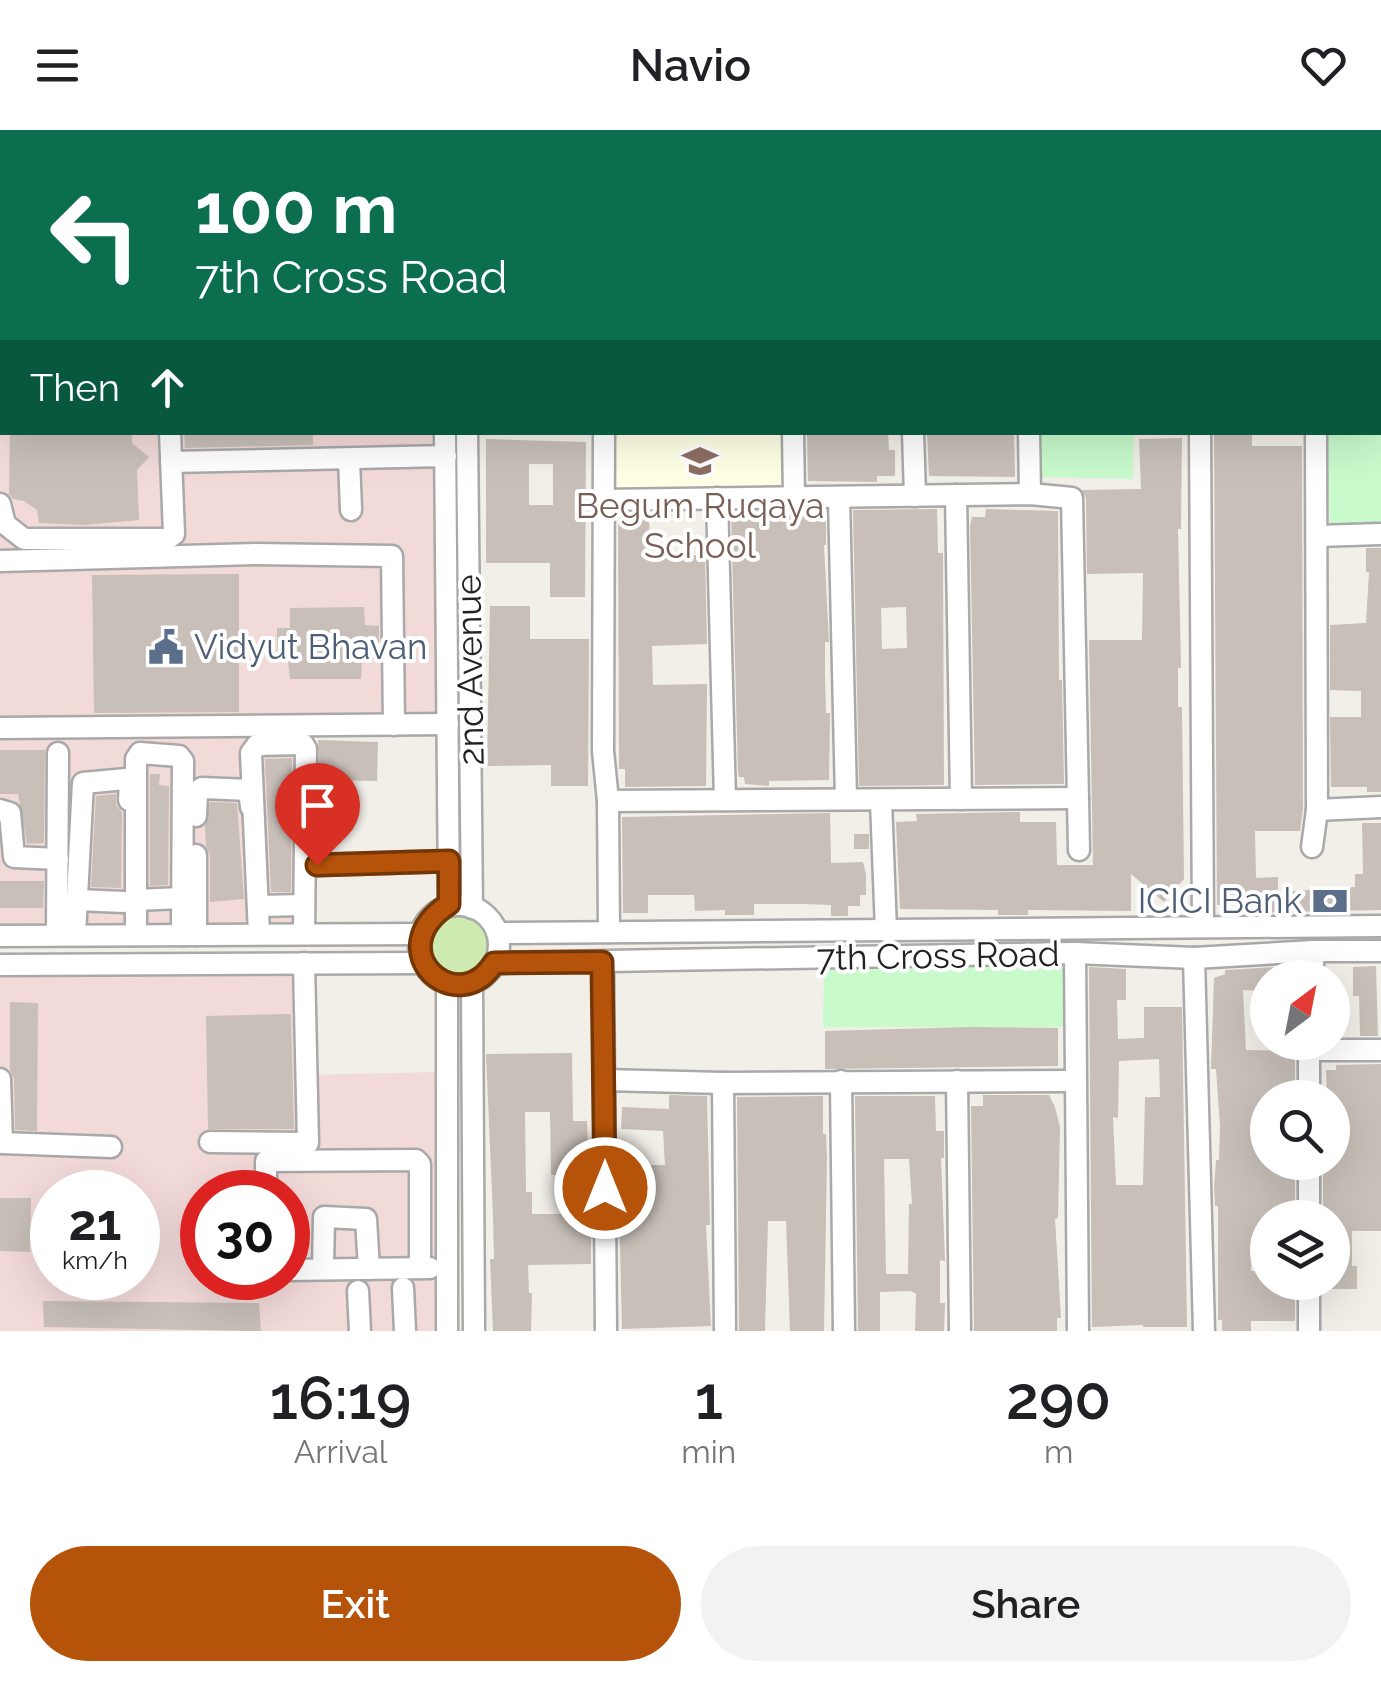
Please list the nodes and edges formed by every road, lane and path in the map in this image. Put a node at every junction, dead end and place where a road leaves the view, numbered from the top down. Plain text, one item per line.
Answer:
1 (170, 435) edge
2 (446, 435) edge
3 (467, 435) edge
4 (604, 435) edge
5 (793, 435) edge
6 (913, 435) edge
7 (1030, 435) edge
8 (1200, 435) edge
9 (1316, 435) edge
10 (446, 456) junction
11 (349, 459) junction
12 (171, 462) junction
13 (1030, 494) junction
14 (956, 495) junction
15 (915, 496) junction
16 (839, 497) junction
17 (717, 498) junction
18 (794, 498) junction
19 (604, 500) junction
20 (351, 510) dead end
21 (2, 518) edge
22 (1381, 534) edge
23 (1317, 536) junction
24 (0, 561) edge
25 (448, 724) junction
26 (394, 725) junction
27 (0, 728) edge
28 (58, 753) dead end
29 (961, 798) junction
30 (1078, 798) junction
31 (846, 799) junction
32 (608, 800) junction
33 (725, 800) junction
34 (881, 802) junction
35 (1381, 807) edge
36 (0, 810) edge
37 (1317, 810) junction
38 (1312, 847) dead end
39 (1079, 850) dead end
40 (58, 859) junction
41 (449, 861) junction
42 (317, 865) dead end
43 (182, 898) junction
44 (77, 900) junction
45 (130, 901) junction
46 (449, 904) junction
47 (304, 905) junction
48 (258, 906) junction
49 (472, 908) junction
50 (1381, 926) edge
51 (1203, 927) junction
52 (1147, 928) junction
53 (886, 931) junction
54 (609, 932) junction
55 (498, 933) junction
56 (254, 934) junction
57 (304, 934) junction
58 (421, 934) junction
59 (66, 935) junction
60 (129, 935) junction
61 (189, 935) junction
62 (0, 936) edge
63 (1314, 951) junction
64 (1381, 951) edge
65 (1074, 953) junction
66 (1146, 956) junction
67 (1194, 958) junction
68 (1313, 960) edge
69 (602, 962) junction
70 (304, 963) junction
71 (424, 963) junction
72 (494, 963) junction
73 (0, 964) edge
74 (472, 983) junction
75 (447, 984) junction
76 (1350, 1048) edge
77 (1381, 1050) edge
78 (0, 1079) edge
79 (604, 1080) junction
80 (840, 1081) junction
81 (957, 1081) junction
82 (1074, 1081) junction
83 (724, 1083) junction
84 (210, 1142) dead end
85 (110, 1146) dead end
86 (266, 1170) edge
87 (420, 1268) junction
88 (446, 1268) junction
89 (370, 1269) junction
90 (310, 1270) edge
91 (322, 1270) junction
92 (403, 1288) dead end
93 (358, 1292) dead end
94 (1309, 1300) edge
95 (360, 1331) edge
96 (405, 1331) edge
97 (447, 1331) edge
98 (474, 1331) edge
99 (606, 1331) edge
100 (725, 1331) edge
101 (844, 1331) edge
102 (960, 1331) edge
103 (1078, 1331) edge
104 (1204, 1331) edge
105 (1309, 1331) edge

1 - 12 street
2 - 10 street, 2nd Avenue
3 - 49 street, 2nd Avenue
4 - 19 street
5 - 18 street
6 - 15 street
7 - 13 street
8 - 51 street
9 - 23 street
10 - 11 street
10 - 25 street, 2nd Avenue
11 - 12 street
11 - 20 street
12 - 21 street
13 - 14 street
13 - 30 street
14 - 15 street
14 - 29 street
15 - 16 street
16 - 18 street
16 - 31 street
17 - 18 street
17 - 19 street
17 - 33 street
19 - 32 street
22 - 23 street
23 - 37 street
24 - 26 street
25 - 26 street
25 - 41 street, 2nd Avenue
26 - 27 street
28 - 40 street
29 - 30 street
29 - 34 street
30 - 39 street
31 - 33 street
31 - 34 street
32 - 33 street
32 - 54 street
34 - 53 street
35 - 37 street
36 - 40 street
37 - 38 street
40 - 59 street
41 - 42 street
41 - 46 street, 2nd Avenue
43 - 45 street
43 - 45 street
43 - 61 street
44 - 45 street
44 - 45 street
44 - 59 street
45 - 60 street
46 - 49 street
46 - 58 street
47 - 48 street
47 - 48 street
47 - 57 street
48 - 56 street
49 - 55 street
50 - 51 street, 7th Cross Road
51 - 52 street, 7th Cross Road
52 - 53 street, 7th Cross Road
52 - 66 street
53 - 54 street, 7th Cross Road
54 - 55 street, 7th Cross Road
55 - 72 street
56 - 57 street
56 - 61 street
56 - 61 street
57 - 58 street
58 - 71 street
59 - 60 street
59 - 62 street
60 - 61 street
63 - 64 street, 7th Cross Road
63 - 67 street, 7th Cross Road
63 - 68 street
65 - 66 street, 7th Cross Road
65 - 69 street, 7th Cross Road
65 - 82 street
66 - 67 street, 7th Cross Road
67 - 104 street
69 - 72 street, 7th Cross Road
69 - 79 street
70 - 71 street
70 - 73 street
70 - 84 street
71 - 75 street
72 - 74 street
74 - 75 street
74 - 98 street
75 - 88 street
76 - 77 street
78 - 85 street
79 - 83 street
79 - 99 street
80 - 81 street
80 - 83 street
80 - 101 street
81 - 82 street
81 - 102 street
82 - 103 street
83 - 100 street
86 - 87 street
87 - 88 street
87 - 89 street
88 - 97 street
89 - 91 street
89 - 91 street
90 - 91 street
92 - 96 street
93 - 95 street
94 - 105 street

